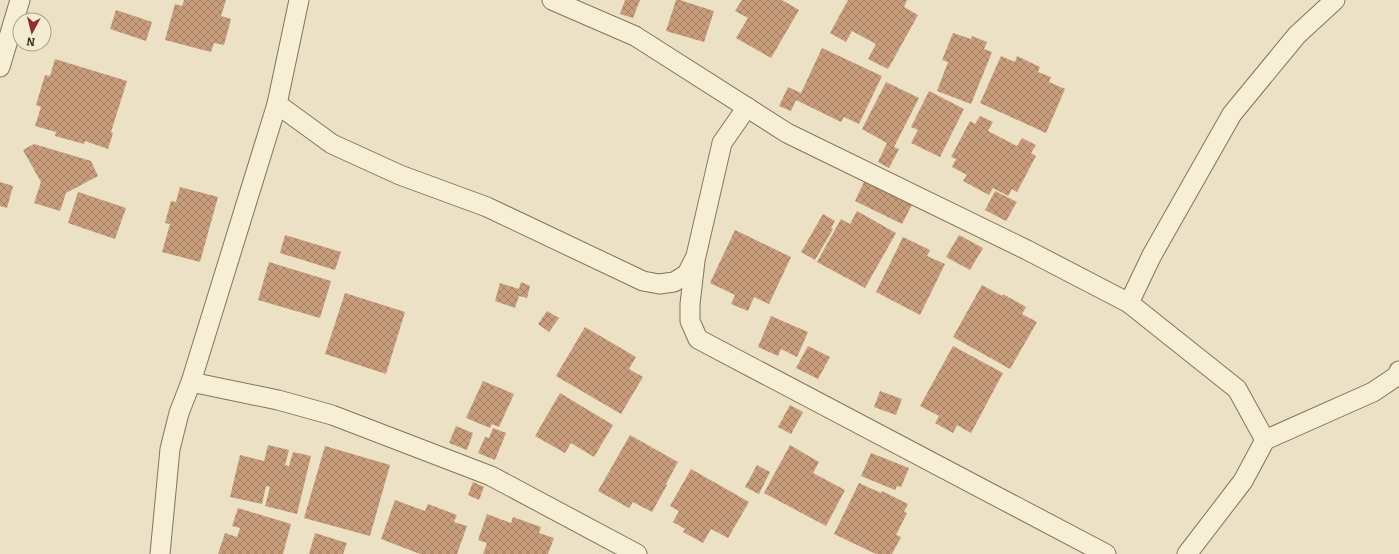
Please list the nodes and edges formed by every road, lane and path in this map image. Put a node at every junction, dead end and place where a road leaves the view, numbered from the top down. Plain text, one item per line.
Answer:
1 (20, 0) edge
2 (299, 0) edge
3 (552, 0) edge
4 (1335, 0) edge
5 (0, 67) edge
6 (277, 104) junction
7 (747, 107) junction
8 (696, 256) junction
9 (1129, 303) junction
10 (1399, 371) edge
11 (191, 382) junction
12 (1265, 440) junction
13 (160, 554) edge
14 (637, 554) edge
15 (1106, 554) edge
16 (1187, 554) edge

1 - 5 street
2 - 6 street
3 - 7 street
4 - 9 street
6 - 8 street
6 - 11 street
7 - 8 street
7 - 9 street
8 - 15 street
9 - 12 street
10 - 12 street
11 - 13 street
11 - 14 street
12 - 16 street

